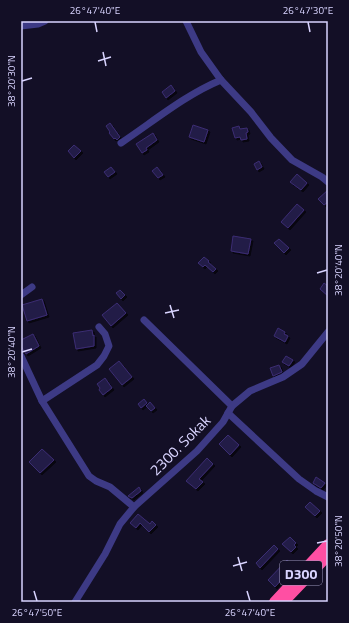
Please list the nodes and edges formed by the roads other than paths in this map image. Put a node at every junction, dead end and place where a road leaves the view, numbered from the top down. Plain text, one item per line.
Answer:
1 (45, 21) edge
2 (186, 21) edge
3 (21, 26) edge
4 (221, 80) junction
5 (121, 143) dead end
6 (328, 182) edge
7 (32, 287) dead end
8 (21, 295) edge
9 (144, 320) dead end
10 (99, 327) dead end
11 (328, 332) edge
12 (21, 356) edge
13 (42, 401) junction
14 (232, 406) junction
15 (228, 413) junction
16 (328, 498) edge
17 (134, 507) junction
18 (328, 544) edge
19 (328, 556) edge
20 (75, 602) edge
21 (274, 602) edge
22 (284, 602) edge

1 - 3 street
2 - 4 street
4 - 5 street
4 - 6 street
7 - 8 street
9 - 14 street
10 - 13 street
11 - 14 street, 2300. Sokak
12 - 13 street
13 - 17 street
14 - 15 street, 2300. Sokak
15 - 16 street
15 - 17 street, 2300. Sokak
17 - 20 street, 2300. Sokak
18 - 21 highway, D300
19 - 22 highway, D300

